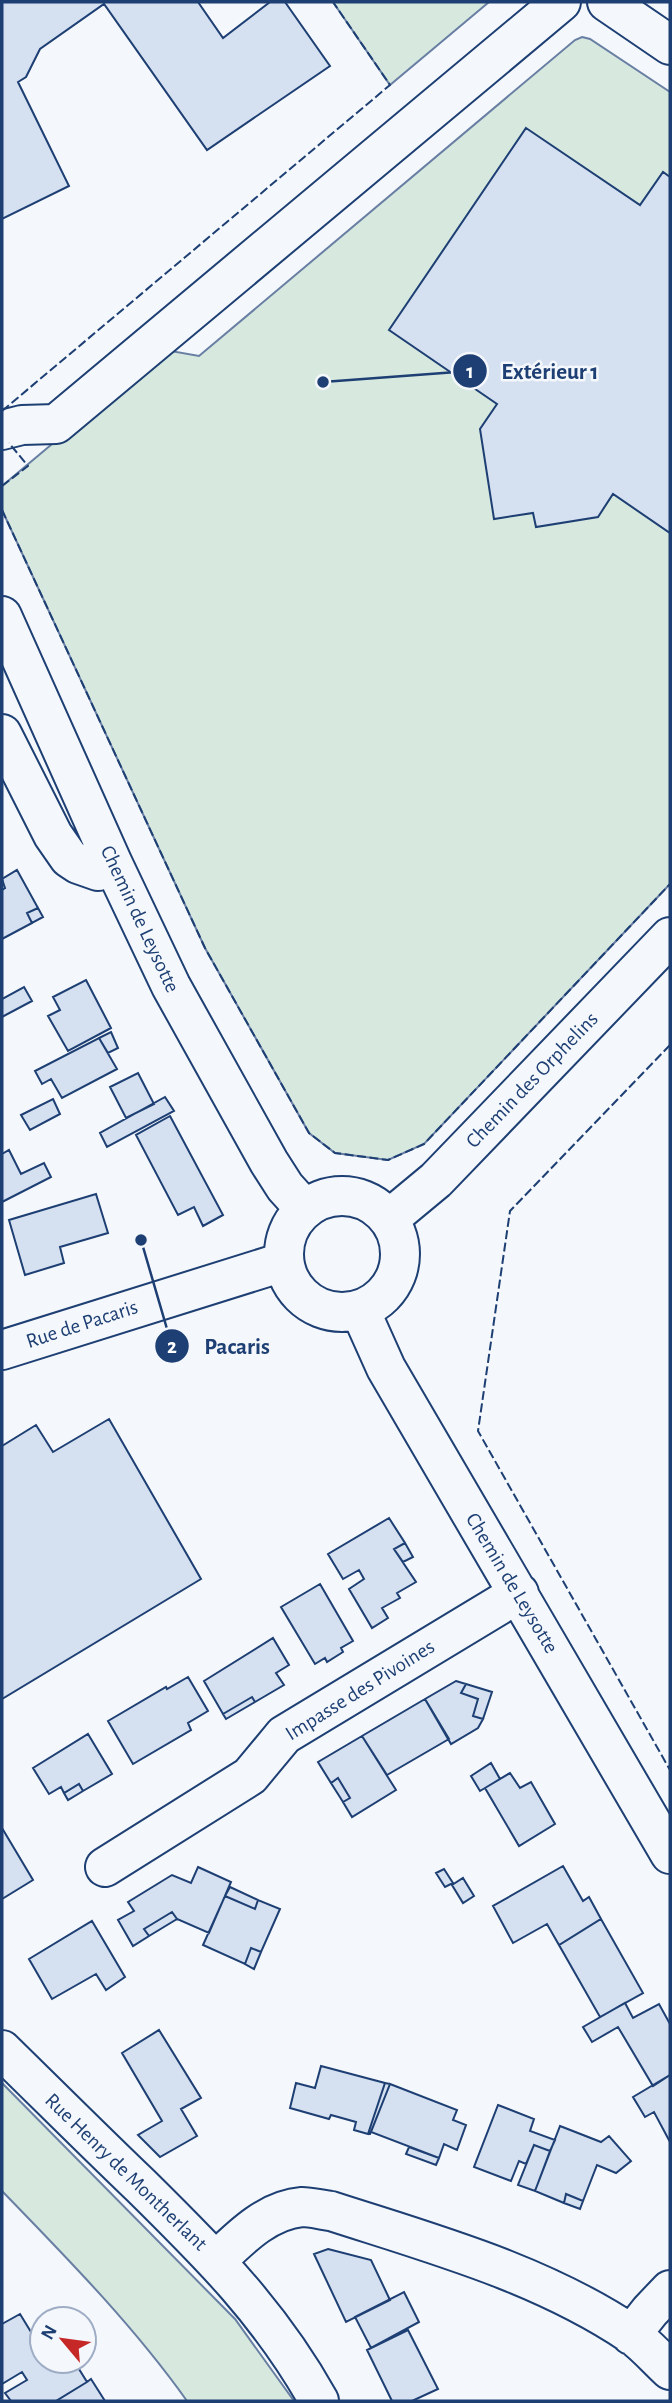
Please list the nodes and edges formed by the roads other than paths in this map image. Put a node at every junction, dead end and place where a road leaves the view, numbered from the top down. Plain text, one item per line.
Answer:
1 (561, 2) edge
2 (607, 2) edge
3 (670, 45) edge
4 (2, 430) edge
5 (2, 616) edge
6 (2, 734) edge
7 (113, 864) junction
8 (670, 937) edge
9 (304, 1208) junction
10 (389, 1219) junction
11 (283, 1262) junction
12 (360, 1310) junction
13 (2, 1350) edge
14 (519, 1593) junction
15 (670, 1854) edge
16 (105, 1867) dead end
17 (2, 2050) edge
18 (216, 2260) junction
19 (670, 2291) edge
20 (631, 2335) junction
21 (670, 2370) edge
22 (318, 2401) edge

1 - 4 street
2 - 3 street
5 - 7 street, Chemin de Leysotte
6 - 7 street
7 - 9 street, Chemin de Leysotte
8 - 10 street, Chemin des Orphelins
9 - 10 street
9 - 11 street
10 - 12 street
11 - 12 street
11 - 13 street, Rue de Pacaris
12 - 14 street, Chemin de Leysotte
14 - 15 street, Chemin de Leysotte
14 - 16 street, Impasse des Pivoines
17 - 18 street, Rue Henry de Montherlant
18 - 20 street, Rue Henry de Montherlant
18 - 22 street
19 - 20 street
20 - 21 street, Rue Henry de Montherlant

